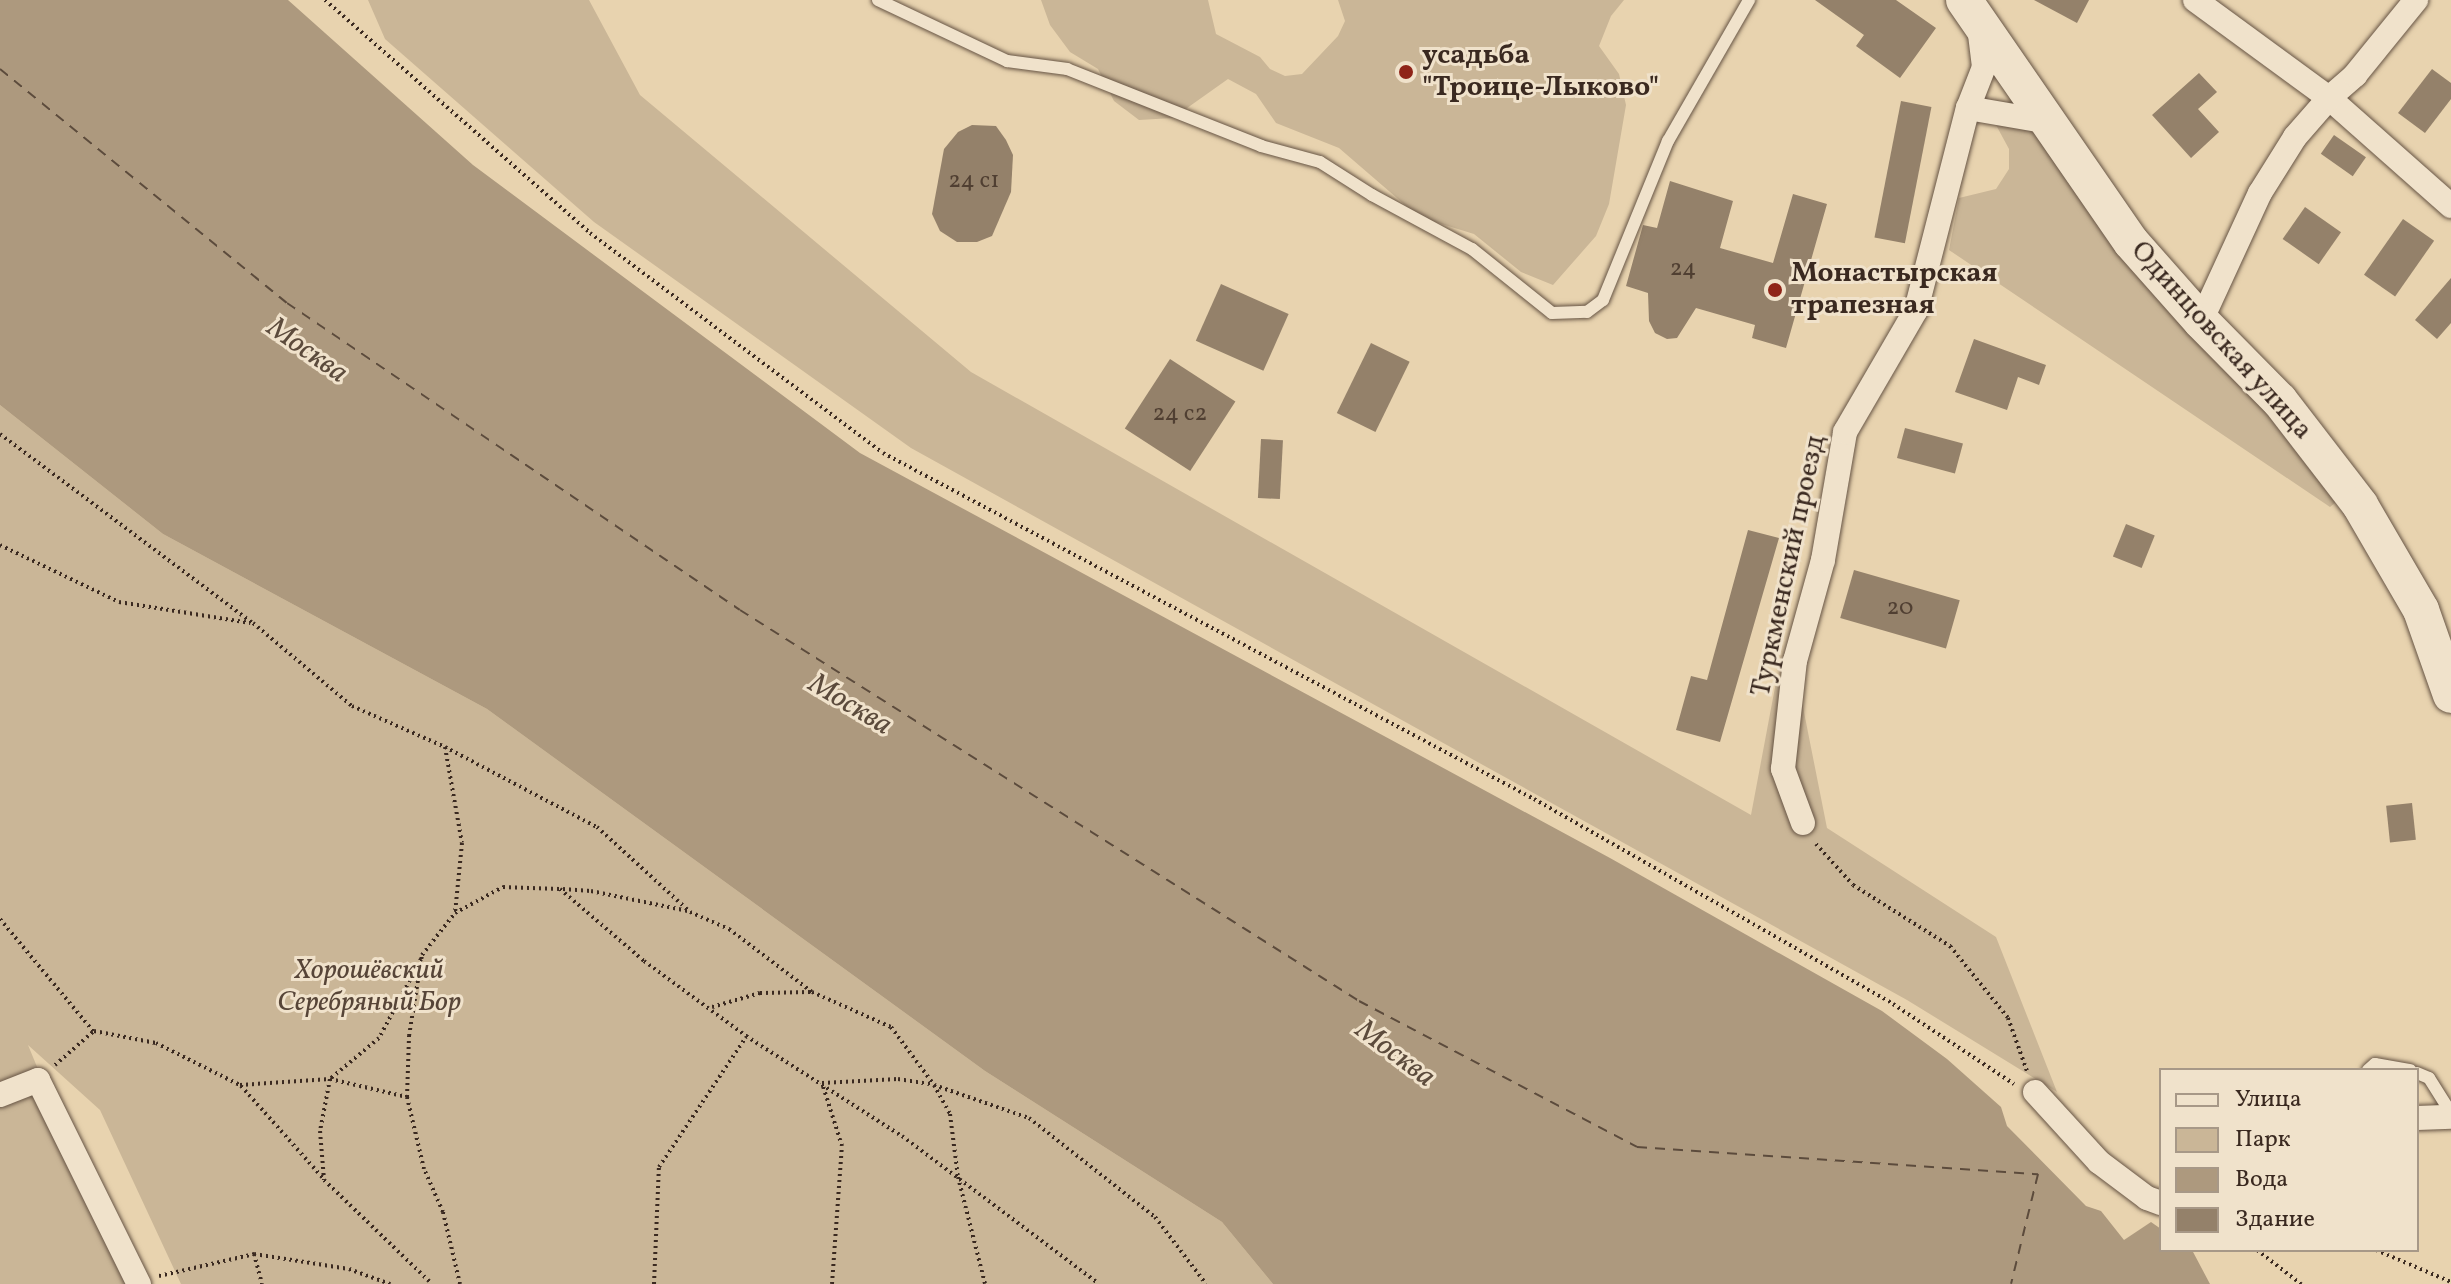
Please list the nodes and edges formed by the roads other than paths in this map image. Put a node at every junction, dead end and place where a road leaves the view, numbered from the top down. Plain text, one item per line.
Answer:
1 (878, 0) edge
2 (1749, 0) edge
3 (2195, 0) edge
4 (2416, 0) edge
5 (1968, 6) edge
6 (2329, 98) junction
7 (1968, 108) junction
8 (2049, 122) junction
9 (2451, 206) edge
10 (2201, 321) junction
11 (2451, 695) edge
12 (1803, 823) road end
13 (2370, 1068) edge
14 (2398, 1068) edge
15 (2419, 1074) edge
16 (2035, 1092) road end
17 (0, 1095) edge
18 (2451, 1115) edge
19 (2419, 1118) edge
20 (2159, 1202) edge
21 (138, 1283) edge

1 - 2 lane
3 - 6 street
4 - 6 street
5 - 7 street, Туркменский проезд
5 - 8 street, Одинцовская улица
6 - 9 street
6 - 10 street
7 - 8 street
7 - 12 street, Туркменский проезд
8 - 10 street, Одинцовская улица
10 - 11 street, Одинцовская улица
13 - 14 lane
15 - 18 lane
16 - 20 street
17 - 21 street
18 - 19 street

